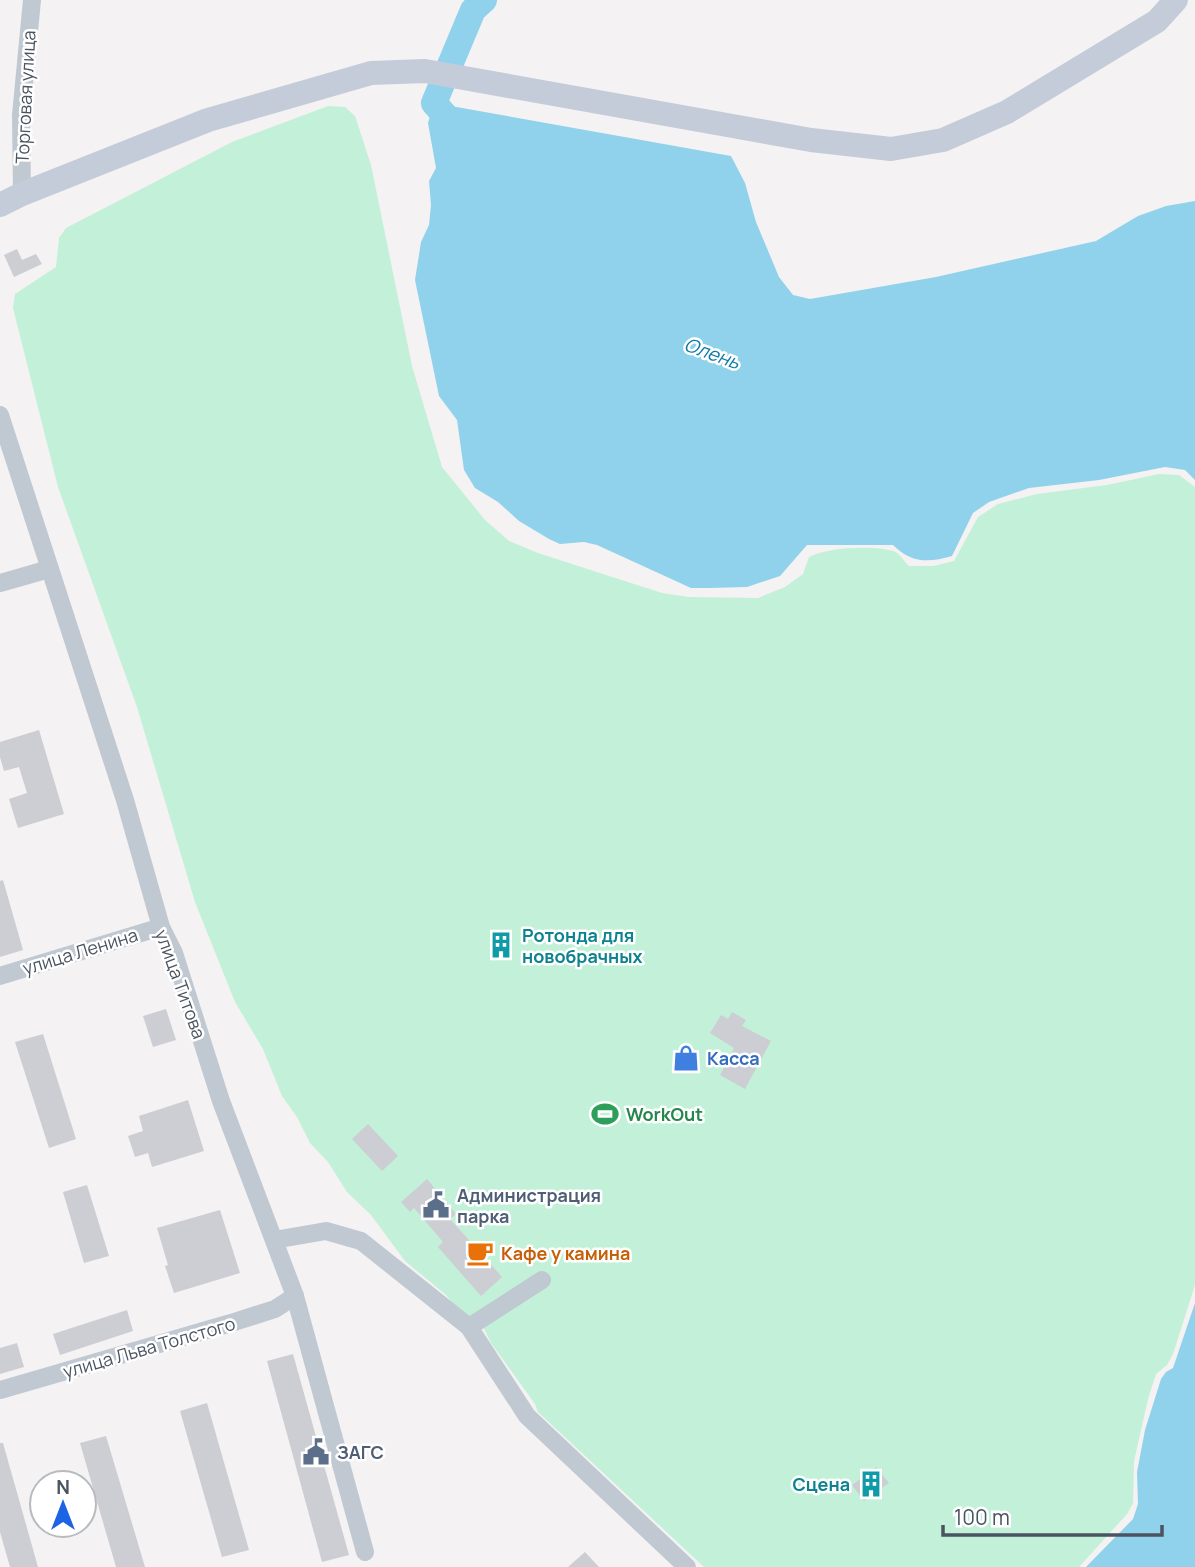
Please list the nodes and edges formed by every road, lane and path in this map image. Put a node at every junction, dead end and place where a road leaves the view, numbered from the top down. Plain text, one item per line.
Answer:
1 (32, 0) edge
2 (1177, 0) edge
3 (11, 200) edge
4 (0, 415) edge
5 (49, 569) junction
6 (0, 583) edge
7 (161, 927) junction
8 (0, 976) edge
9 (274, 1240) junction
10 (542, 1280) dead end
11 (295, 1296) junction
12 (469, 1327) junction
13 (0, 1391) edge
14 (365, 1552) dead end
15 (687, 1567) edge

1 - 3 street, Торговая улица
2 - 3 main road
4 - 5 street, улица Титова
5 - 6 street
5 - 7 street, улица Титова
7 - 8 street, улица Ленина
7 - 9 street, улица Титова
9 - 11 street, улица Титова
9 - 12 street
10 - 12 street
11 - 13 street, улица Льва Толстого
11 - 14 street, улица Титова
12 - 15 street

